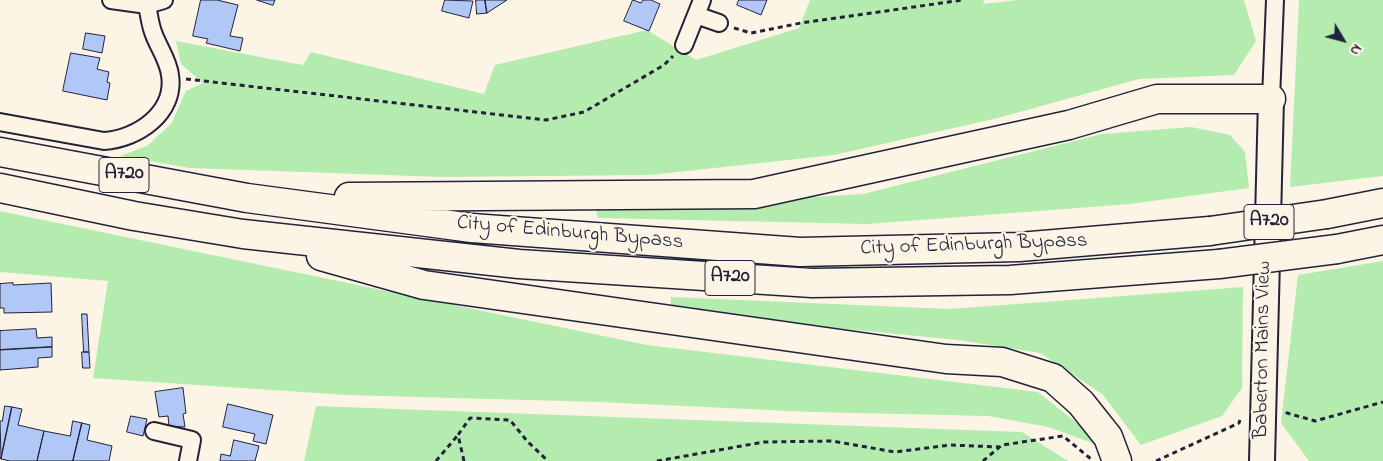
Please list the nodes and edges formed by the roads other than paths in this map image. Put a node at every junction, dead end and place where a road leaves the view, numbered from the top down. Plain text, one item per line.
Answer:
1 (111, 0) edge
2 (164, 0) edge
3 (1275, 0) edge
4 (148, 5) junction
5 (699, 8) edge
6 (719, 23) road end
7 (684, 45) road end
8 (1271, 99) junction
9 (0, 122) edge
10 (0, 152) edge
11 (0, 188) edge
12 (247, 198) junction
13 (1383, 203) edge
14 (243, 234) junction
15 (1383, 240) edge
16 (154, 431) dead end
17 (188, 461) edge
18 (1116, 461) edge
19 (1262, 461) edge

1 - 4 street
2 - 4 street
3 - 8 street, Baberton Mains View
4 - 9 street
5 - 6 street
5 - 7 street
8 - 12 highway
8 - 19 main road, Baberton Mains View
10 - 12 highway, City of Edinburgh Bypass / A720
11 - 14 highway, City of Edinburgh Bypass / A720
12 - 13 highway, City of Edinburgh Bypass / A720, bridge
14 - 15 highway, City of Edinburgh Bypass / A720, bridge
14 - 18 highway
16 - 17 street

